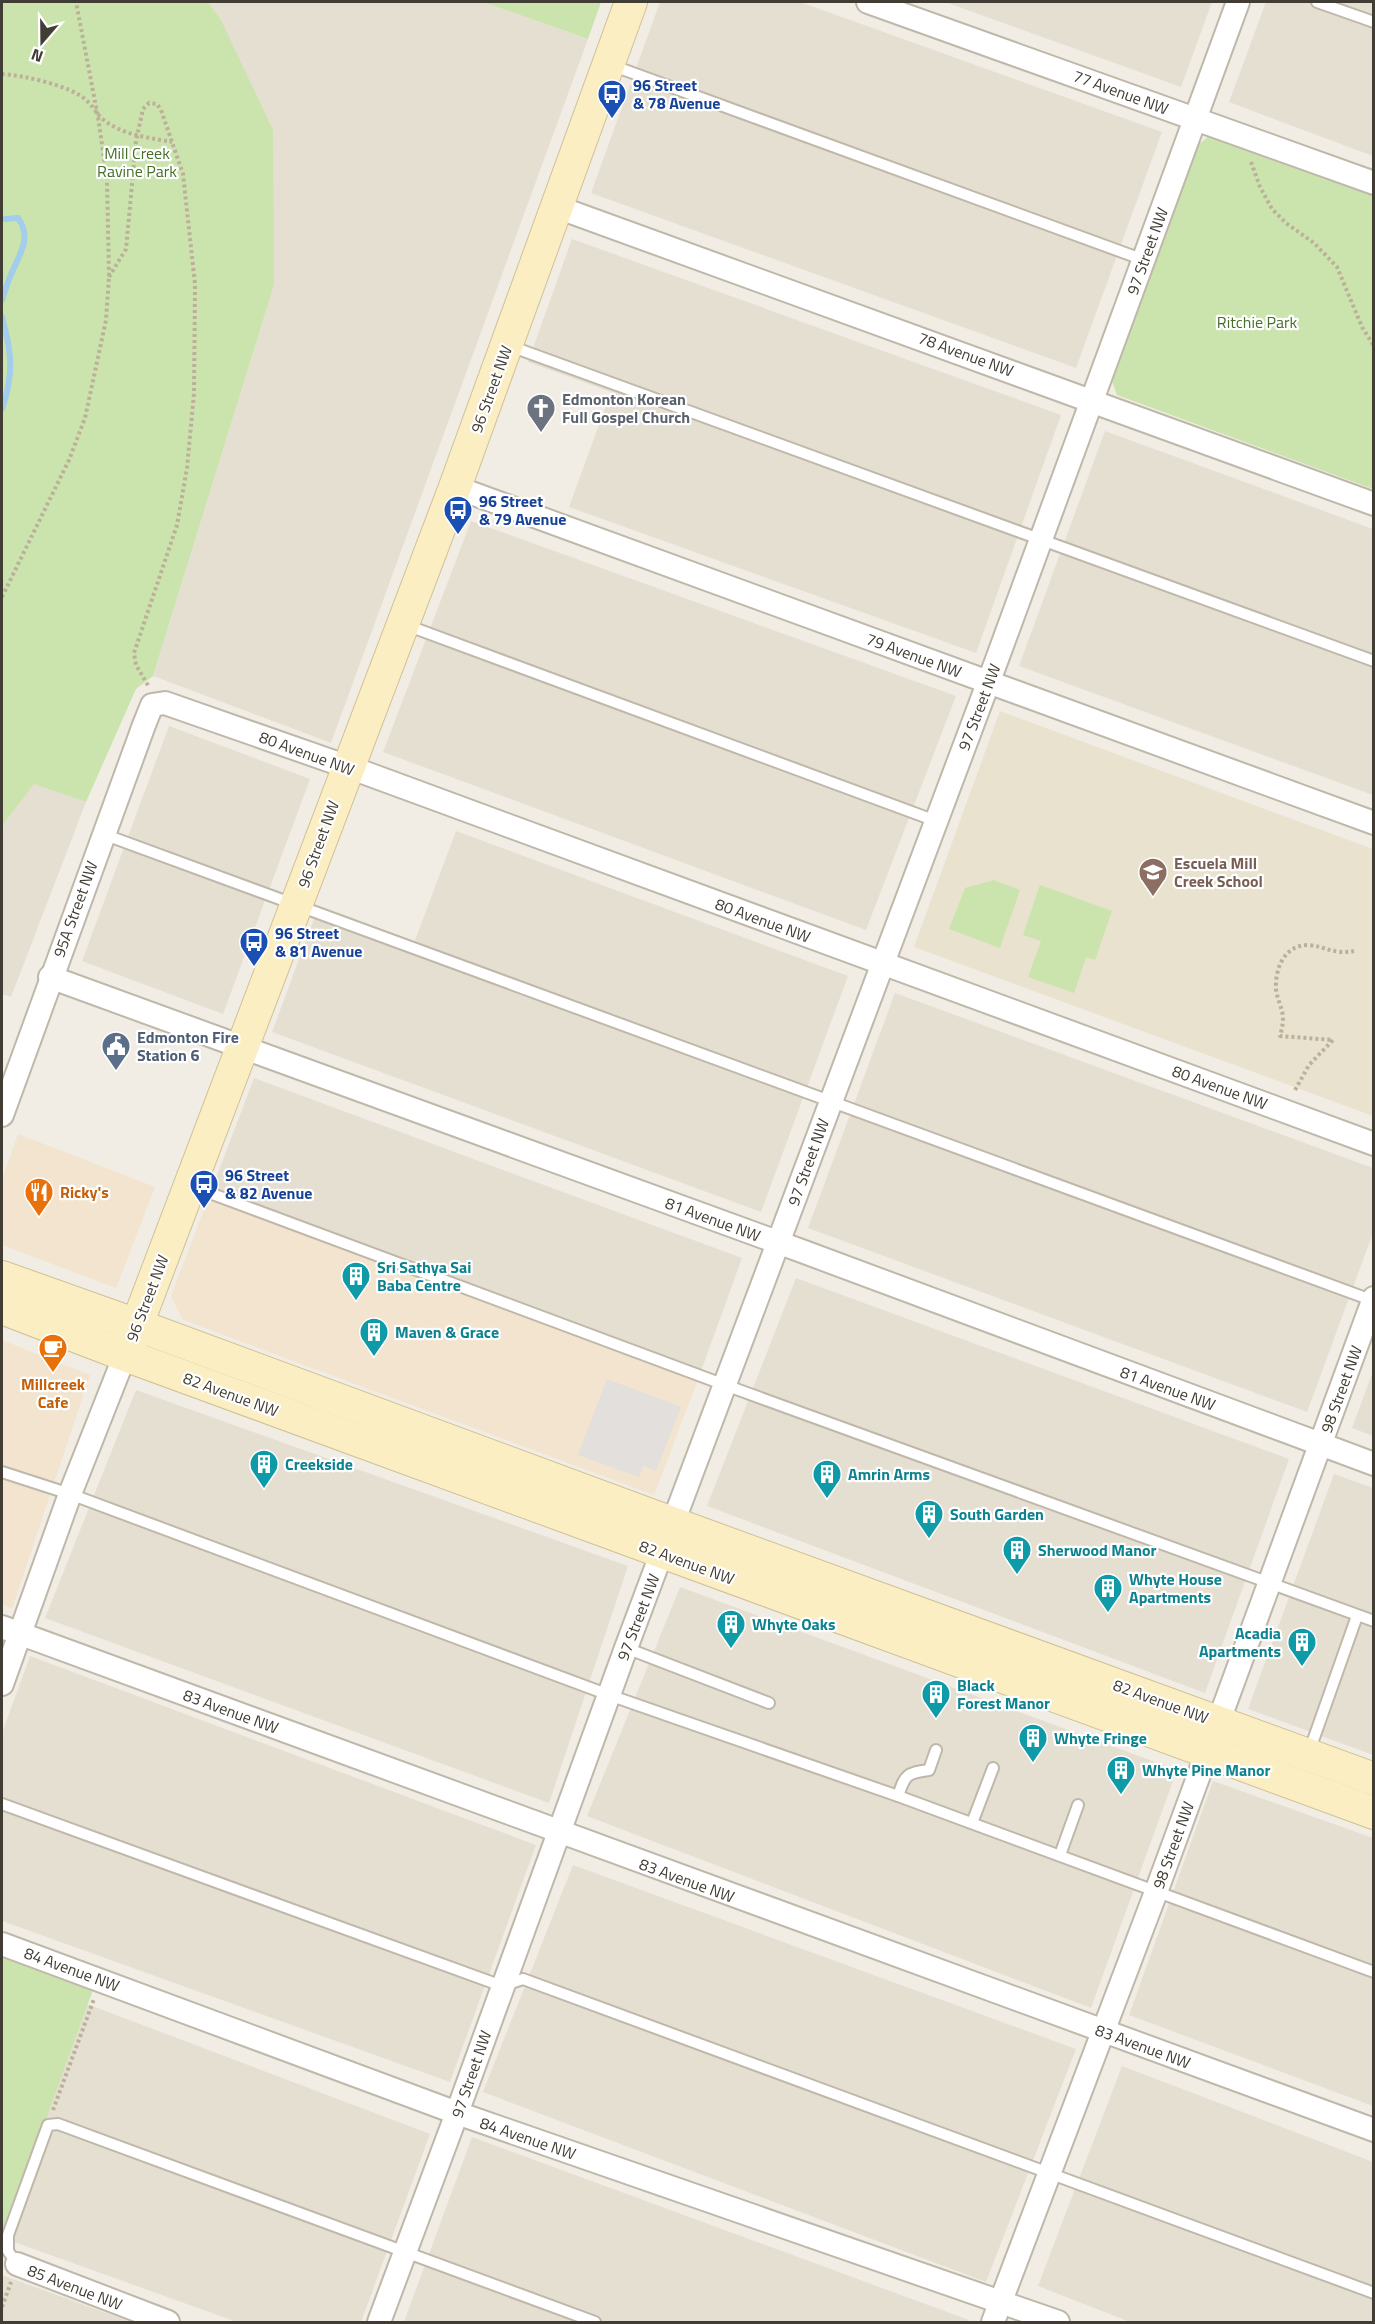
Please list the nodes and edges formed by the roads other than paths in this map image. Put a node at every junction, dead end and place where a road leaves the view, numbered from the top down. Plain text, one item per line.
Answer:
1 (631, 2) edge
2 (868, 2) edge
3 (1238, 2) edge
4 (1317, 2) edge
5 (1374, 22) edge
6 (609, 64) junction
7 (1195, 119) junction
8 (1374, 183) edge
9 (557, 207) junction
10 (1144, 260) junction
11 (507, 345) junction
12 (1092, 400) junction
13 (454, 487) junction
14 (1374, 504) edge
15 (1042, 539) junction
16 (403, 624) junction
17 (1374, 661) edge
18 (988, 682) junction
19 (152, 705) joint
20 (347, 767) junction
21 (936, 820) junction
22 (1374, 822) edge
23 (103, 834) junction
24 (296, 905) junction
25 (883, 964) junction
26 (50, 978) junction
27 (241, 1048) junction
28 (830, 1102) junction
29 (2, 1115) edge
30 (1374, 1144) edge
31 (190, 1186) junction
32 (779, 1243) junction
33 (2, 1277) edge
34 (1373, 1300) edge
35 (2, 1308) edge
36 (137, 1325) junction
37 (125, 1355) junction
38 (725, 1385) junction
39 (1321, 1445) junction
40 (1374, 1464) edge
41 (2, 1472) edge
42 (70, 1494) junction
43 (672, 1523) junction
44 (662, 1552) junction
45 (1270, 1584) junction
46 (1357, 1616) junction
47 (1374, 1621) edge
48 (11, 1630) edge
49 (626, 1648) junction
50 (2, 1684) edge
51 (609, 1695) junction
52 (769, 1703) dead end
53 (1218, 1722) junction
54 (936, 1750) dead end
55 (1207, 1753) junction
56 (1308, 1755) junction
57 (993, 1768) dead end
58 (1374, 1779) edge
59 (898, 1796) junction
60 (2, 1804) edge
61 (1078, 1805) dead end
62 (1374, 1813) edge
63 (972, 1823) junction
64 (558, 1833) junction
65 (1060, 1855) junction
66 (1156, 1892) junction
67 (2, 1944) edge
68 (1374, 1972) edge
69 (502, 1986) junction
70 (1104, 2032) junction
71 (457, 2114) junction
72 (1374, 2130) edge
73 (1051, 2174) junction
74 (405, 2253) junction
75 (17, 2264) joint
76 (1374, 2293) edge
77 (997, 2312) edge
78 (168, 2322) edge
79 (379, 2322) edge
80 (596, 2322) edge
81 (1058, 2322) edge

1 - 6 main road, 96 Street NW
2 - 7 street, 77 Avenue NW
3 - 7 street, 97 Street NW
4 - 5 lane
6 - 9 main road, 96 Street NW
6 - 10 lane
7 - 8 street, 77 Avenue NW
7 - 10 street, 97 Street NW
9 - 11 main road, 96 Street NW
9 - 12 street, 78 Avenue NW
10 - 12 street, 97 Street NW
11 - 13 main road, 96 Street NW
11 - 15 lane
12 - 14 street, 78 Avenue NW
12 - 15 street, 97 Street NW
13 - 16 main road, 96 Street NW
13 - 18 street, 79 Avenue NW
15 - 17 lane
15 - 18 street, 97 Street NW
16 - 20 main road, 96 Street NW
16 - 21 lane
18 - 21 street, 97 Street NW
18 - 22 street, 79 Avenue NW
19 - 20 street, 80 Avenue NW
19 - 23 street, 95A Street NW
20 - 24 main road, 96 Street NW
20 - 25 street, 80 Avenue NW
21 - 25 street, 97 Street NW
23 - 24 lane
23 - 26 street, 95A Street NW
24 - 27 main road, 96 Street NW
24 - 28 lane
25 - 28 street, 97 Street NW
25 - 30 street, 80 Avenue NW
26 - 27 street, 81 Avenue NW
26 - 29 street, 95A Street NW
27 - 31 main road, 96 Street NW
27 - 32 street, 81 Avenue NW
28 - 32 street, 97 Street NW
28 - 34 lane
31 - 36 main road, 96 Street NW
31 - 38 lane
32 - 38 street, 97 Street NW
32 - 39 street, 81 Avenue NW
33 - 36 main road, 82 Avenue NW
34 - 39 street, 98 Street NW
35 - 37 main road, 82 Avenue NW
36 - 37 main road, 96 Street NW
36 - 43 main road, 82 Avenue NW
37 - 42 street, 96 Street NW
37 - 44 main road, 82 Avenue NW
38 - 43 street, 97 Street NW
38 - 45 lane
39 - 40 street, 81 Avenue NW
39 - 45 street, 98 Street NW
41 - 42 lane
42 - 48 street, 96 Street NW
42 - 51 lane
43 - 44 street, 97 Street NW
43 - 53 main road, 82 Avenue NW
44 - 49 street, 97 Street NW
44 - 55 main road, 82 Avenue NW
45 - 46 lane
45 - 53 street, 98 Street NW
46 - 47 lane
46 - 56 lane
48 - 50 street, 96 Street NW
48 - 64 street, 83 Avenue NW
49 - 51 street, 97 Street NW
49 - 52 lane
51 - 59 lane
51 - 64 street, 97 Street NW
53 - 55 street, 98 Street NW
53 - 56 main road, 82 Avenue NW
54 - 59 lane
55 - 62 main road, 82 Avenue NW
55 - 66 street, 98 Street NW
56 - 58 main road, 82 Avenue NW
57 - 63 lane
59 - 63 lane
60 - 69 lane
61 - 65 lane
63 - 65 lane
64 - 69 street, 97 Street NW
64 - 70 street, 83 Avenue NW
65 - 66 lane
66 - 68 lane
66 - 70 street, 98 Street NW
67 - 71 street, 84 Avenue NW
69 - 71 street, 97 Street NW
69 - 73 lane
70 - 72 street, 83 Avenue NW
70 - 73 street, 98 Street NW
71 - 74 street, 97 Street NW
71 - 77 street, 84 Avenue NW
73 - 76 lane
73 - 77 street, 98 Street NW
74 - 75 lane
74 - 79 street, 97 Street NW
74 - 80 lane
75 - 78 street, 85 Avenue NW
77 - 81 street, 84 Avenue NW

